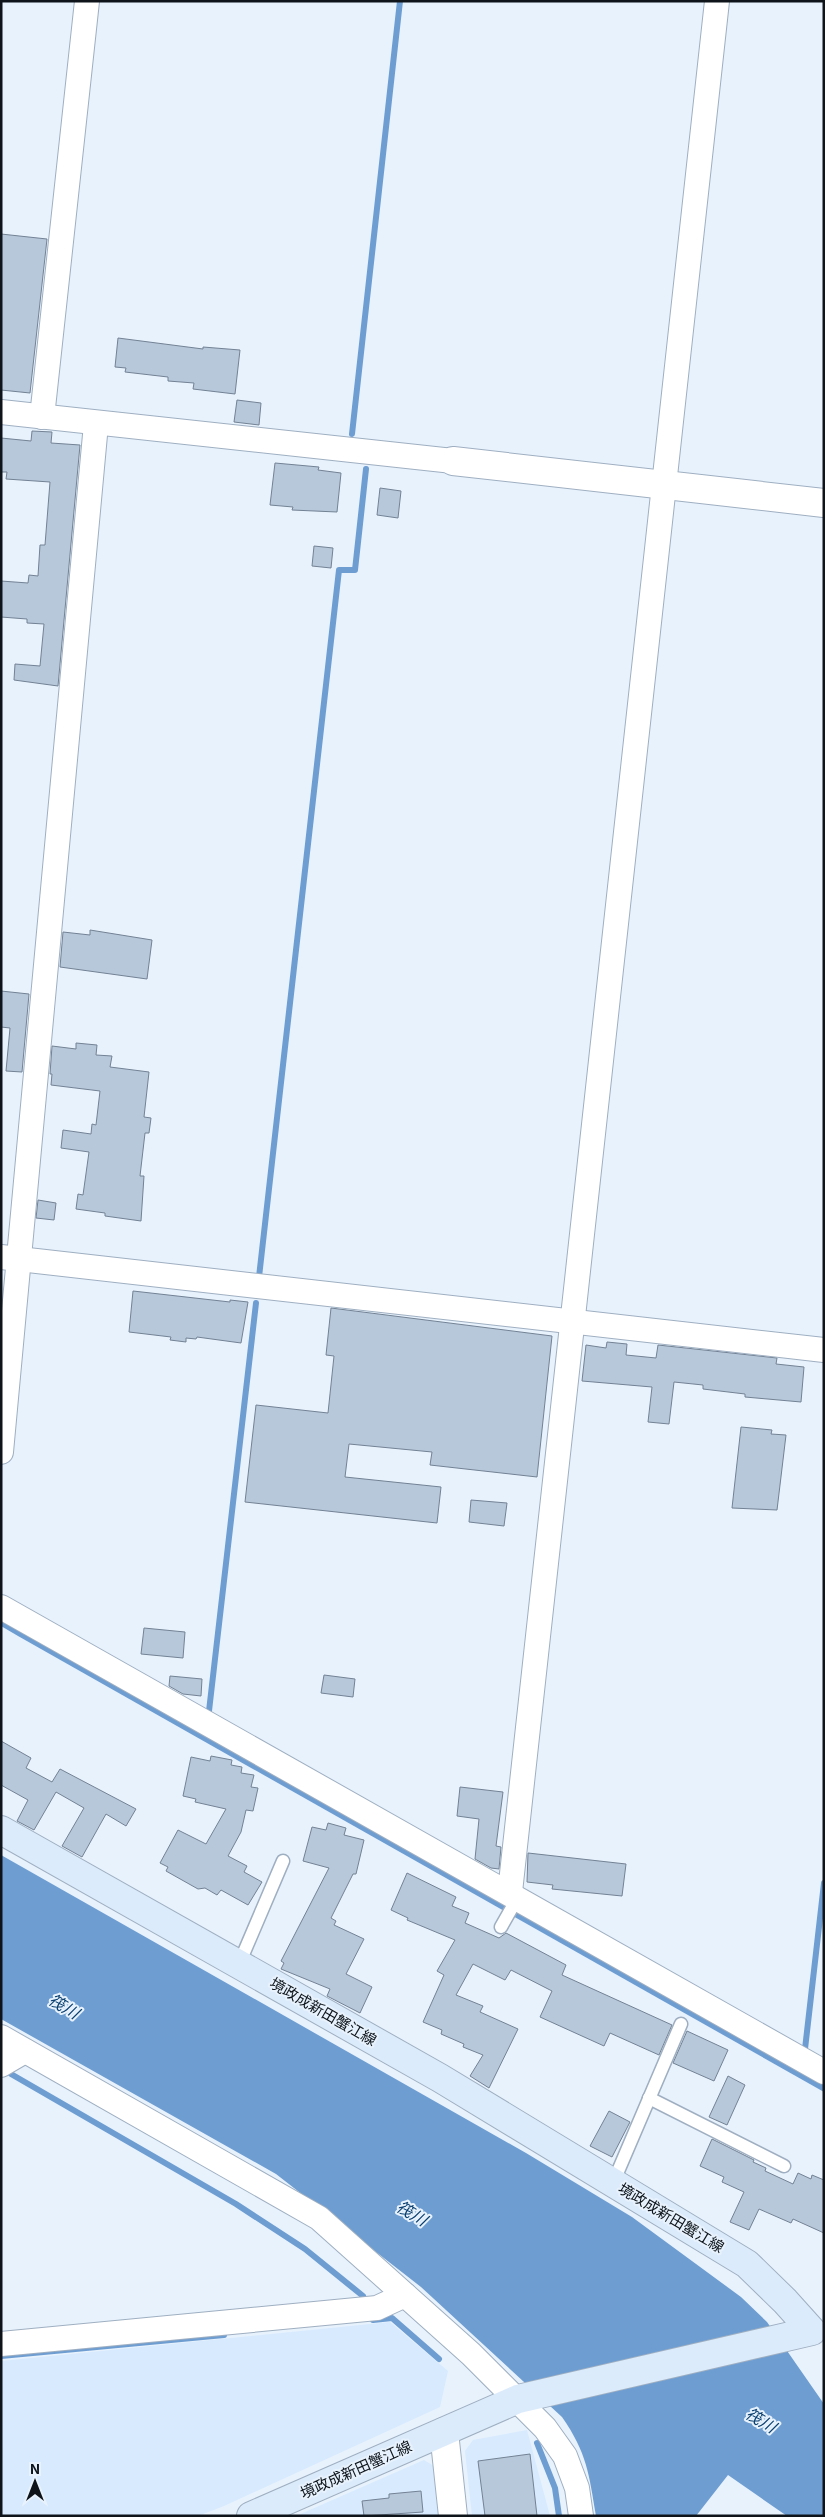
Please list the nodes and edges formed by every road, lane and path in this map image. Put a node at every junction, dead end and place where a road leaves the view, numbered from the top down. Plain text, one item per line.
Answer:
1 (87, 1) edge
2 (717, 1) edge
3 (1, 412) edge
4 (42, 417) junction
5 (96, 424) junction
6 (453, 461) joint
7 (666, 485) junction
8 (824, 503) edge
9 (10, 1258) edge
10 (573, 1323) junction
11 (824, 1350) edge
12 (1, 1452) edge
13 (1, 1607) edge
14 (1, 1830) edge
15 (283, 1860) dead end
16 (510, 1907) junction
17 (238, 1964) junction
18 (681, 2024) dead end
19 (1, 2037) edge
20 (25, 2050) junction
21 (1, 2066) edge
22 (824, 2072) edge
23 (649, 2098) junction
24 (784, 2166) dead end
25 (613, 2183) junction
26 (405, 2295) junction
27 (808, 2332) edge
28 (1, 2344) edge
29 (518, 2399) junction
30 (444, 2432) junction
31 (251, 2516) edge
32 (454, 2516) edge
33 (580, 2516) edge

1 - 4 street
2 - 7 street
3 - 4 street
4 - 5 street
5 - 6 street
5 - 9 street
6 - 7 street
7 - 8 street
7 - 10 street
9 - 10 street
9 - 12 street
10 - 11 street
10 - 16 street
13 - 16 street
14 - 17 main road, 境政成新田蟹江線
15 - 17 lane
16 - 22 street
17 - 25 main road, 境政成新田蟹江線
18 - 23 lane
19 - 20 street
20 - 21 street
20 - 26 street
23 - 24 lane
23 - 25 lane
25 - 27 main road, 境政成新田蟹江線
26 - 28 street
26 - 29 street
27 - 29 main road, 境政成新田蟹江線
29 - 30 main road, 境政成新田蟹江線
29 - 33 street
30 - 31 main road, 境政成新田蟹江線
30 - 32 street

